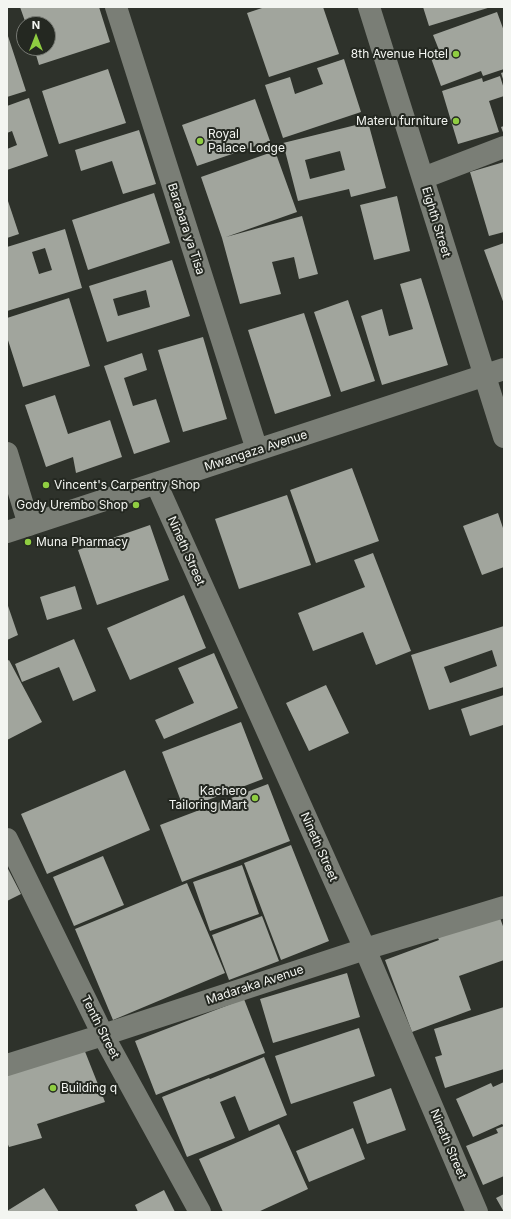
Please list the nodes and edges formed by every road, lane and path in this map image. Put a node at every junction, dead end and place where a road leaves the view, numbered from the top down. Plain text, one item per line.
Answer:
1 (116, 7) edge
2 (369, 7) edge
3 (504, 147) edge
4 (423, 178) junction
5 (494, 372) edge
6 (504, 437) edge
7 (256, 450) junction
8 (7, 453) edge
9 (156, 483) junction
10 (30, 525) junction
11 (7, 532) edge
12 (7, 839) edge
13 (504, 907) edge
14 (365, 949) junction
15 (104, 1035) junction
16 (7, 1065) edge
17 (200, 1212) edge
18 (477, 1212) edge

1 - 7 street, Barabara ya Tisa
2 - 4 street, Eighth Street
3 - 4 street
4 - 5 street, Eighth Street
5 - 6 street, Eighth Street
5 - 7 street, Mwangaza Avenue
7 - 9 street, Mwangaza Avenue
8 - 10 street
9 - 10 street, Mwangaza Avenue
9 - 14 street, Nineth Street
10 - 11 street, Mwangaza Avenue
12 - 15 street, Tenth Street
13 - 14 street, Madaraka Avenue
14 - 15 street, Madaraka Avenue
14 - 18 street, Nineth Street
15 - 16 street, Madaraka Avenue
15 - 17 street, Tenth Street

